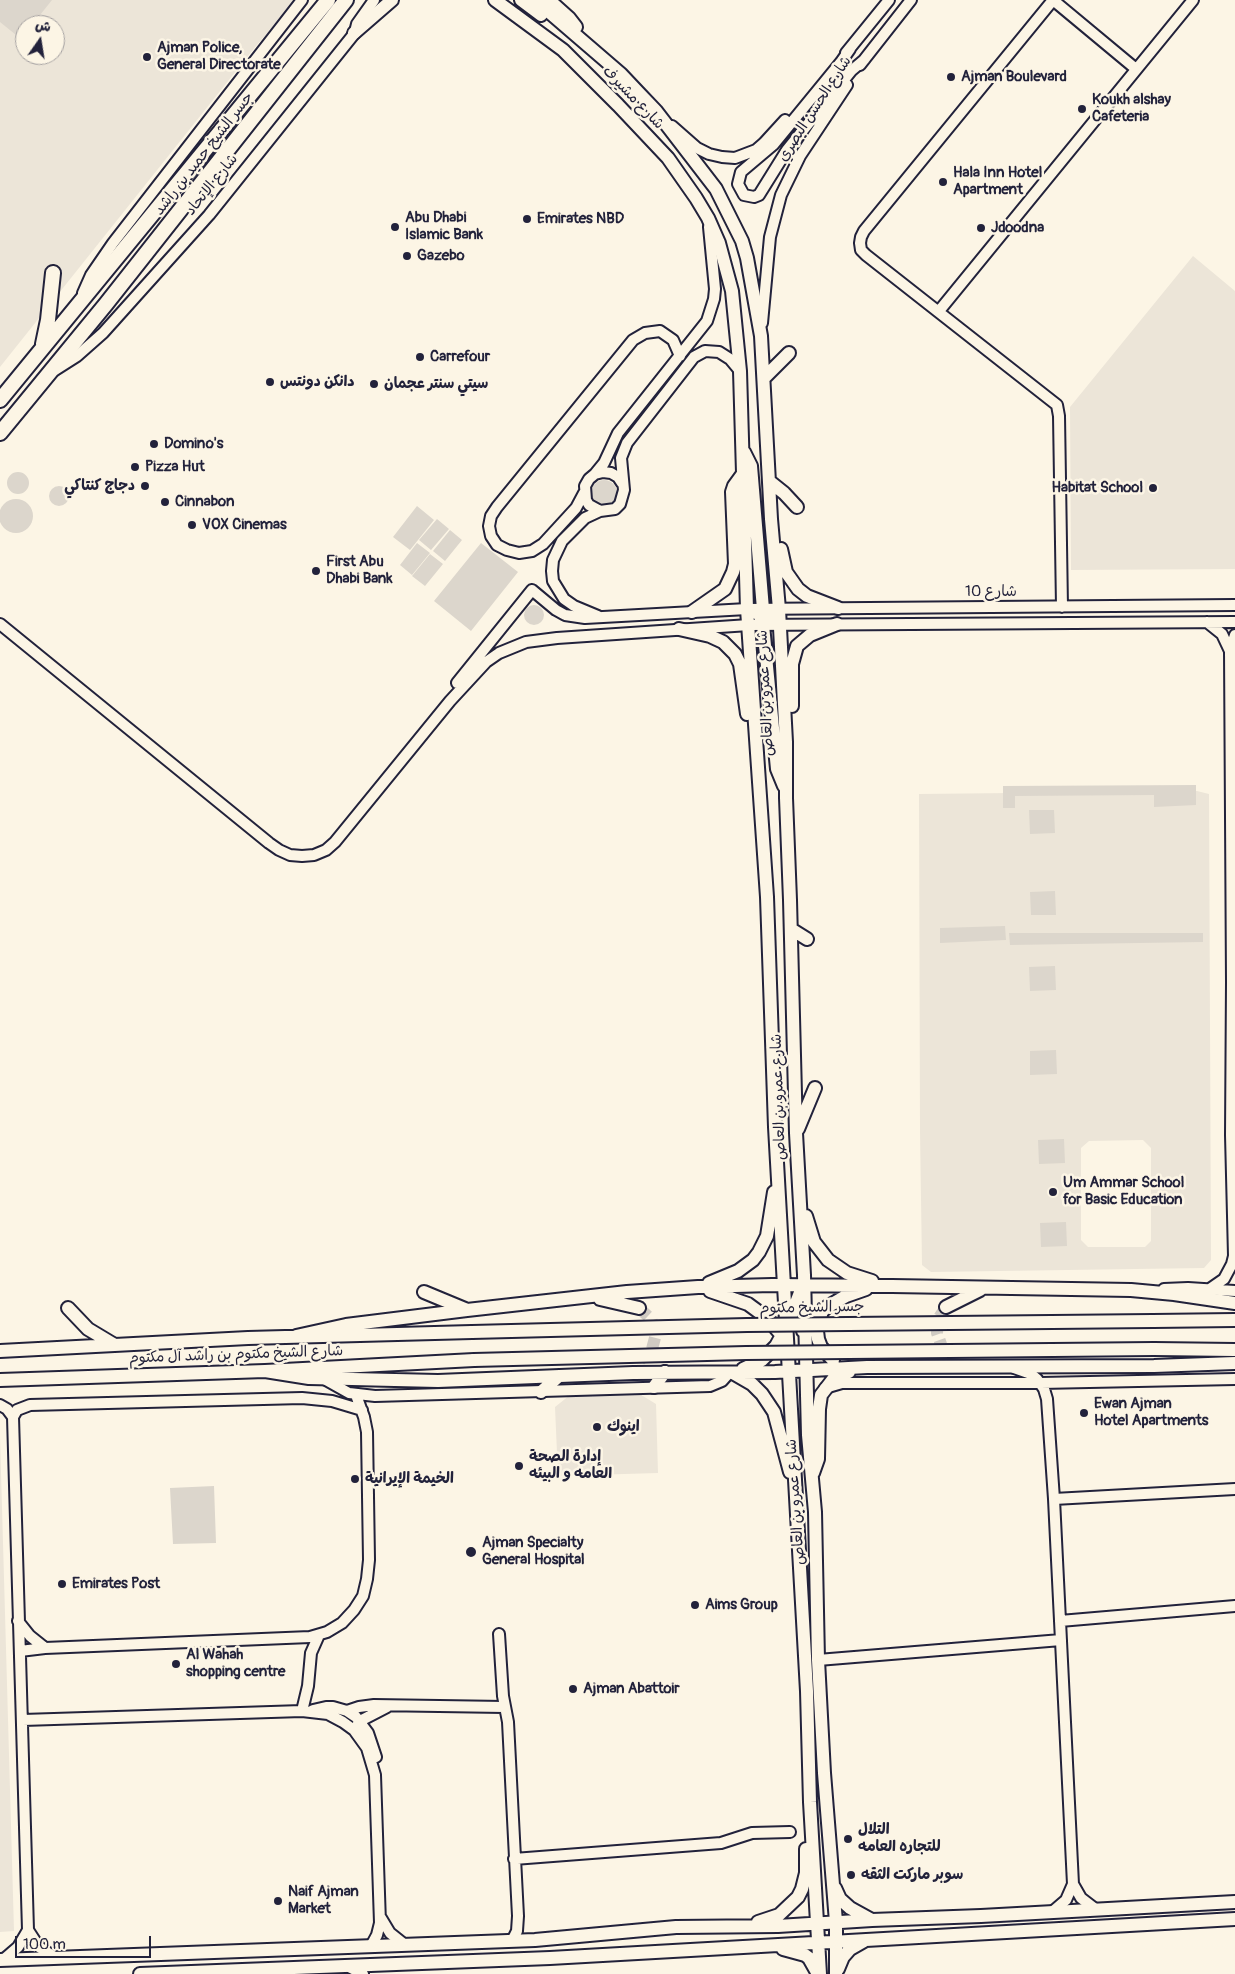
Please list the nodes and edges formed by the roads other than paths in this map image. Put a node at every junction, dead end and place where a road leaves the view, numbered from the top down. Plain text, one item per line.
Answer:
1 (302, 0) edge
2 (328, 0) edge
3 (346, 0) edge
4 (374, 0) edge
5 (383, 0) edge
6 (392, 0) edge
7 (495, 0) edge
8 (521, 0) edge
9 (535, 0) edge
10 (549, 0) edge
11 (889, 0) edge
12 (911, 0) edge
13 (1053, 0) edge
14 (1193, 0) edge
15 (354, 33) junction
16 (581, 39) junction
17 (850, 49) junction
18 (864, 60) junction
19 (1136, 69) junction
20 (656, 111) junction
21 (708, 218) junction
22 (734, 222) joint
23 (719, 243) joint
24 (53, 273) dead end
25 (106, 304) joint
26 (79, 305) junction
27 (939, 312) junction
28 (761, 336) junction
29 (42, 347) junction
30 (790, 353) dead end
31 (680, 356) junction
32 (740, 371) junction
33 (50, 373) junction
34 (764, 378) junction
35 (2, 395) edge
36 (0, 433) edge
37 (742, 450) junction
38 (595, 474) junction
39 (742, 475) junction
40 (769, 481) junction
41 (622, 483) junction
42 (584, 493) junction
43 (797, 507) dead end
44 (600, 512) junction
45 (771, 519) junction
46 (1235, 605) edge
47 (1062, 607) junction
48 (838, 608) junction
49 (748, 609) junction
50 (763, 609) junction
51 (779, 609) junction
52 (692, 612) junction
53 (601, 618) junction
54 (1207, 622) junction
55 (1235, 622) edge
56 (0, 624) edge
57 (837, 624) junction
58 (749, 625) junction
59 (763, 625) junction
60 (779, 625) junction
61 (679, 629) junction
62 (1235, 636) edge
63 (1230, 651) junction
64 (450, 701) junction
65 (786, 742) junction
66 (757, 744) junction
67 (786, 788) junction
68 (791, 929) junction
69 (807, 939) dead end
70 (815, 1088) dead end
71 (796, 1133) junction
72 (778, 1176) junction
73 (798, 1186) junction
74 (1234, 1258) edge
75 (797, 1283) junction
76 (876, 1286) junction
77 (892, 1286) junction
78 (698, 1287) junction
79 (984, 1288) junction
80 (1211, 1288) junction
81 (1146, 1290) junction
82 (1235, 1291) edge
83 (424, 1292) dead end
84 (580, 1297) junction
85 (1235, 1303) edge
86 (827, 1307) junction
87 (946, 1307) tunnel mouth
88 (68, 1308) dead end
89 (639, 1308) tunnel mouth
90 (467, 1310) junction
91 (792, 1313) junction
92 (1235, 1320) edge
93 (472, 1332) joint
94 (804, 1334) junction
95 (296, 1336) junction
96 (788, 1340) junction
97 (113, 1344) junction
98 (1235, 1350) edge
99 (0, 1351) edge
100 (952, 1356) tunnel mouth
101 (640, 1360) tunnel mouth
102 (833, 1360) junction
103 (1235, 1364) edge
104 (867, 1367) junction
105 (974, 1367) junction
106 (1008, 1367) junction
107 (807, 1370) junction
108 (265, 1371) junction
109 (790, 1371) junction
110 (665, 1372) junction
111 (730, 1372) junction
112 (602, 1374) junction
113 (558, 1376) junction
114 (324, 1379) junction
115 (1234, 1379) edge
116 (0, 1380) edge
117 (1059, 1383) junction
118 (1041, 1384) junction
119 (654, 1387) junction
120 (824, 1389) junction
121 (541, 1392) junction
122 (356, 1395) junction
123 (1047, 1399) junction
124 (0, 1405) edge
125 (362, 1410) junction
126 (13, 1417) junction
127 (811, 1478) junction
128 (794, 1479) junction
129 (1235, 1489) edge
130 (1054, 1499) junction
131 (1235, 1606) edge
132 (18, 1621) junction
133 (1060, 1621) junction
134 (499, 1634) dead end
135 (319, 1635) junction
136 (1061, 1640) junction
137 (44, 1648) junction
138 (20, 1651) junction
139 (818, 1660) junction
140 (388, 1706) junction
141 (504, 1706) junction
142 (306, 1711) junction
143 (347, 1712) junction
144 (23, 1720) junction
145 (357, 1726) junction
146 (811, 1808) junction
147 (790, 1832) dead end
148 (514, 1859) junction
149 (832, 1883) junction
150 (1073, 1884) junction
151 (1235, 1902) edge
152 (1094, 1908) junction
153 (1052, 1912) junction
154 (380, 1917) junction
155 (1235, 1919) edge
156 (872, 1920) junction
157 (836, 1922) junction
158 (818, 1923) junction
159 (698, 1927) junction
160 (28, 1930) junction
161 (865, 1940) junction
162 (512, 1941) junction
163 (836, 1941) junction
164 (819, 1943) junction
165 (405, 1945) junction
166 (371, 1946) junction
167 (763, 1946) junction
168 (56, 1958) junction
169 (1, 1960) edge
170 (349, 1966) junction
171 (388, 1970) edge
172 (140, 1974) edge
173 (362, 1974) edge
174 (819, 1974) edge
175 (837, 1974) edge

1 - 26 street
2 - 26 highway, جسر الشيخ حميد بن راشد
3 - 25 highway, جسر الشيخ حميد بن راشد
4 - 15 street
5 - 15 street, شارع الإتحاد
6 - 15 main road
7 - 21 main road, شارع مشيرف
8 - 16 main road
9 - 16 main road, شارع مشيرف
10 - 16 main road
11 - 17 street, شارع الحسن البصري
12 - 18 street, شارع الحسن البصري
13 - 19 street
13 - 27 street
14 - 19 street
15 - 33 street, شارع الإتحاد
16 - 20 main road, شارع مشيرف
17 - 18 street
17 - 20 street, شارع الحسن البصري
18 - 28 street, شارع الحسن البصري
19 - 27 street
20 - 22 main road, شارع مشيرف
21 - 23 main road, شارع مشيرف
21 - 31 street
22 - 28 main road, شارع عمرو بن العاص
23 - 32 main road, شارع عمرو بن العاص
24 - 29 highway
25 - 33 highway, شارع الإتحاد
26 - 29 highway
27 - 47 street
28 - 34 main road, شارع عمرو بن العاص
29 - 35 highway
30 - 34 main road
31 - 38 street
31 - 42 street
32 - 37 main road, شارع عمرو بن العاص
32 - 41 street
33 - 36 highway, شارع الإتحاد
34 - 40 main road, شارع عمرو بن العاص
37 - 39 main road, شارع عمرو بن العاص
37 - 50 main road
38 - 41 street
38 - 42 street
39 - 49 main road, شارع عمرو بن العاص
39 - 52 main road
40 - 43 main road
40 - 45 main road, شارع عمرو بن العاص
41 - 44 street
42 - 44 street
44 - 53 street
45 - 48 main road
45 - 51 main road, شارع عمرو بن العاص
46 - 47 street, شارع 10
47 - 48 street, شارع 10
48 - 51 street, شارع 10
49 - 50 street, شارع 10
49 - 52 street, شارع 10
49 - 58 main road, شارع عمرو بن العاص
49 - 59 main road
50 - 51 street, شارع 10
50 - 60 main road
51 - 60 main road, شارع عمرو بن العاص
52 - 53 street, شارع 10
53 - 64 street, شارع 10
54 - 55 street, شارع 10
54 - 57 street, شارع 10
54 - 63 street
56 - 64 street
57 - 60 street, شارع 10
57 - 65 main road
58 - 59 street, شارع 10
58 - 61 street, شارع 10
58 - 66 main road, شارع عمرو بن العاص
59 - 60 street, شارع 10
59 - 67 main road
60 - 65 main road, شارع عمرو بن العاص
61 - 64 street, شارع 10
61 - 66 main road
62 - 63 street
63 - 74 street
65 - 67 main road, شارع عمرو بن العاص
66 - 72 main road, شارع عمرو بن العاص
67 - 68 main road, شارع عمرو بن العاص
68 - 69 main road
68 - 71 main road, شارع عمرو بن العاص
70 - 71 main road
71 - 73 main road, شارع عمرو بن العاص
72 - 75 main road
72 - 78 main road
73 - 75 main road, شارع عمرو بن العاص
73 - 77 main road
74 - 80 street
75 - 76 main road
75 - 78 main road
75 - 91 main road
75 - 94 main road, شارع عمرو بن العاص
75 - 96 main road, شارع عمرو بن العاص
76 - 77 main road
76 - 86 main road
77 - 79 main road
78 - 84 main road
78 - 96 main road
79 - 81 main road
79 - 87 main road
80 - 81 street
80 - 82 street
81 - 85 main road
83 - 90 main road
84 - 89 main road
84 - 90 main road
86 - 94 main road
86 - 102 main road
88 - 97 main road
90 - 95 main road
91 - 94 main road
91 - 96 main road
92 - 93 main road, جسر الشيخ مكتوم, bridge
93 - 95 main road, شارع الشيخ مكتوم بن راشد آل مكتوم
94 - 96 main road
94 - 102 main road
94 - 107 main road, شارع عمرو بن العاص
95 - 97 main road, شارع الشيخ مكتوم بن راشد آل مكتوم
96 - 107 main road
96 - 109 main road, شارع عمرو بن العاص
96 - 111 main road
97 - 99 main road, شارع الشيخ مكتوم بن راشد آل مكتوم
98 - 108 main road, شارع الشيخ مكتوم بن راشد آل مكتوم, bridge
100 - 105 main road
101 - 112 main road
102 - 104 main road
103 - 106 main road
104 - 105 main road
104 - 107 main road
104 - 120 main road
105 - 106 main road
106 - 118 street
107 - 109 main road
107 - 127 main road, شارع عمرو بن العاص
108 - 114 main road
108 - 116 main road, شارع الشيخ مكتوم بن راشد آل مكتوم
109 - 111 main road
109 - 128 main road, شارع عمرو بن العاص
110 - 111 main road
110 - 112 main road
110 - 119 main road
111 - 119 street
111 - 128 main road
112 - 113 main road
113 - 114 main road
113 - 121 main road
114 - 122 street
115 - 117 street
117 - 118 street
117 - 123 street
118 - 120 street
118 - 123 street
119 - 121 street
120 - 127 main road
121 - 122 street
122 - 125 street
123 - 130 street
124 - 126 street
125 - 126 street
125 - 135 street
126 - 132 street
127 - 139 main road, شارع عمرو بن العاص
128 - 146 main road, شارع عمرو بن العاص
129 - 130 street
130 - 133 street
131 - 133 street
132 - 137 street
132 - 138 street
133 - 136 street
134 - 141 street
135 - 137 street
135 - 142 street
136 - 139 street
136 - 150 street
137 - 138 street
138 - 144 street
139 - 149 main road, شارع عمرو بن العاص
140 - 141 street
140 - 143 street
140 - 145 street
141 - 148 street
142 - 143 street
142 - 144 street
142 - 145 street
143 - 145 street
144 - 160 street
145 - 154 street
146 - 158 main road, شارع عمرو بن العاص
146 - 159 main road
147 - 148 street
148 - 162 street
149 - 156 main road
149 - 157 main road, شارع عمرو بن العاص
150 - 152 street
150 - 153 street
151 - 152 main road
152 - 153 main road
153 - 156 main road
154 - 165 street
154 - 166 street
155 - 161 main road
156 - 157 main road
157 - 158 main road
157 - 163 main road, شارع عمرو بن العاص
158 - 159 main road
158 - 164 main road, شارع عمرو بن العاص
159 - 162 main road
160 - 168 street
160 - 169 street
161 - 163 main road
161 - 175 main road
162 - 165 main road
163 - 164 main road
163 - 175 main road, شارع عمرو بن العاص
164 - 167 main road
164 - 174 main road, شارع عمرو بن العاص
165 - 166 main road
166 - 168 main road
167 - 171 main road
167 - 174 main road
168 - 169 main road
170 - 171 main road
170 - 172 main road
170 - 173 street

